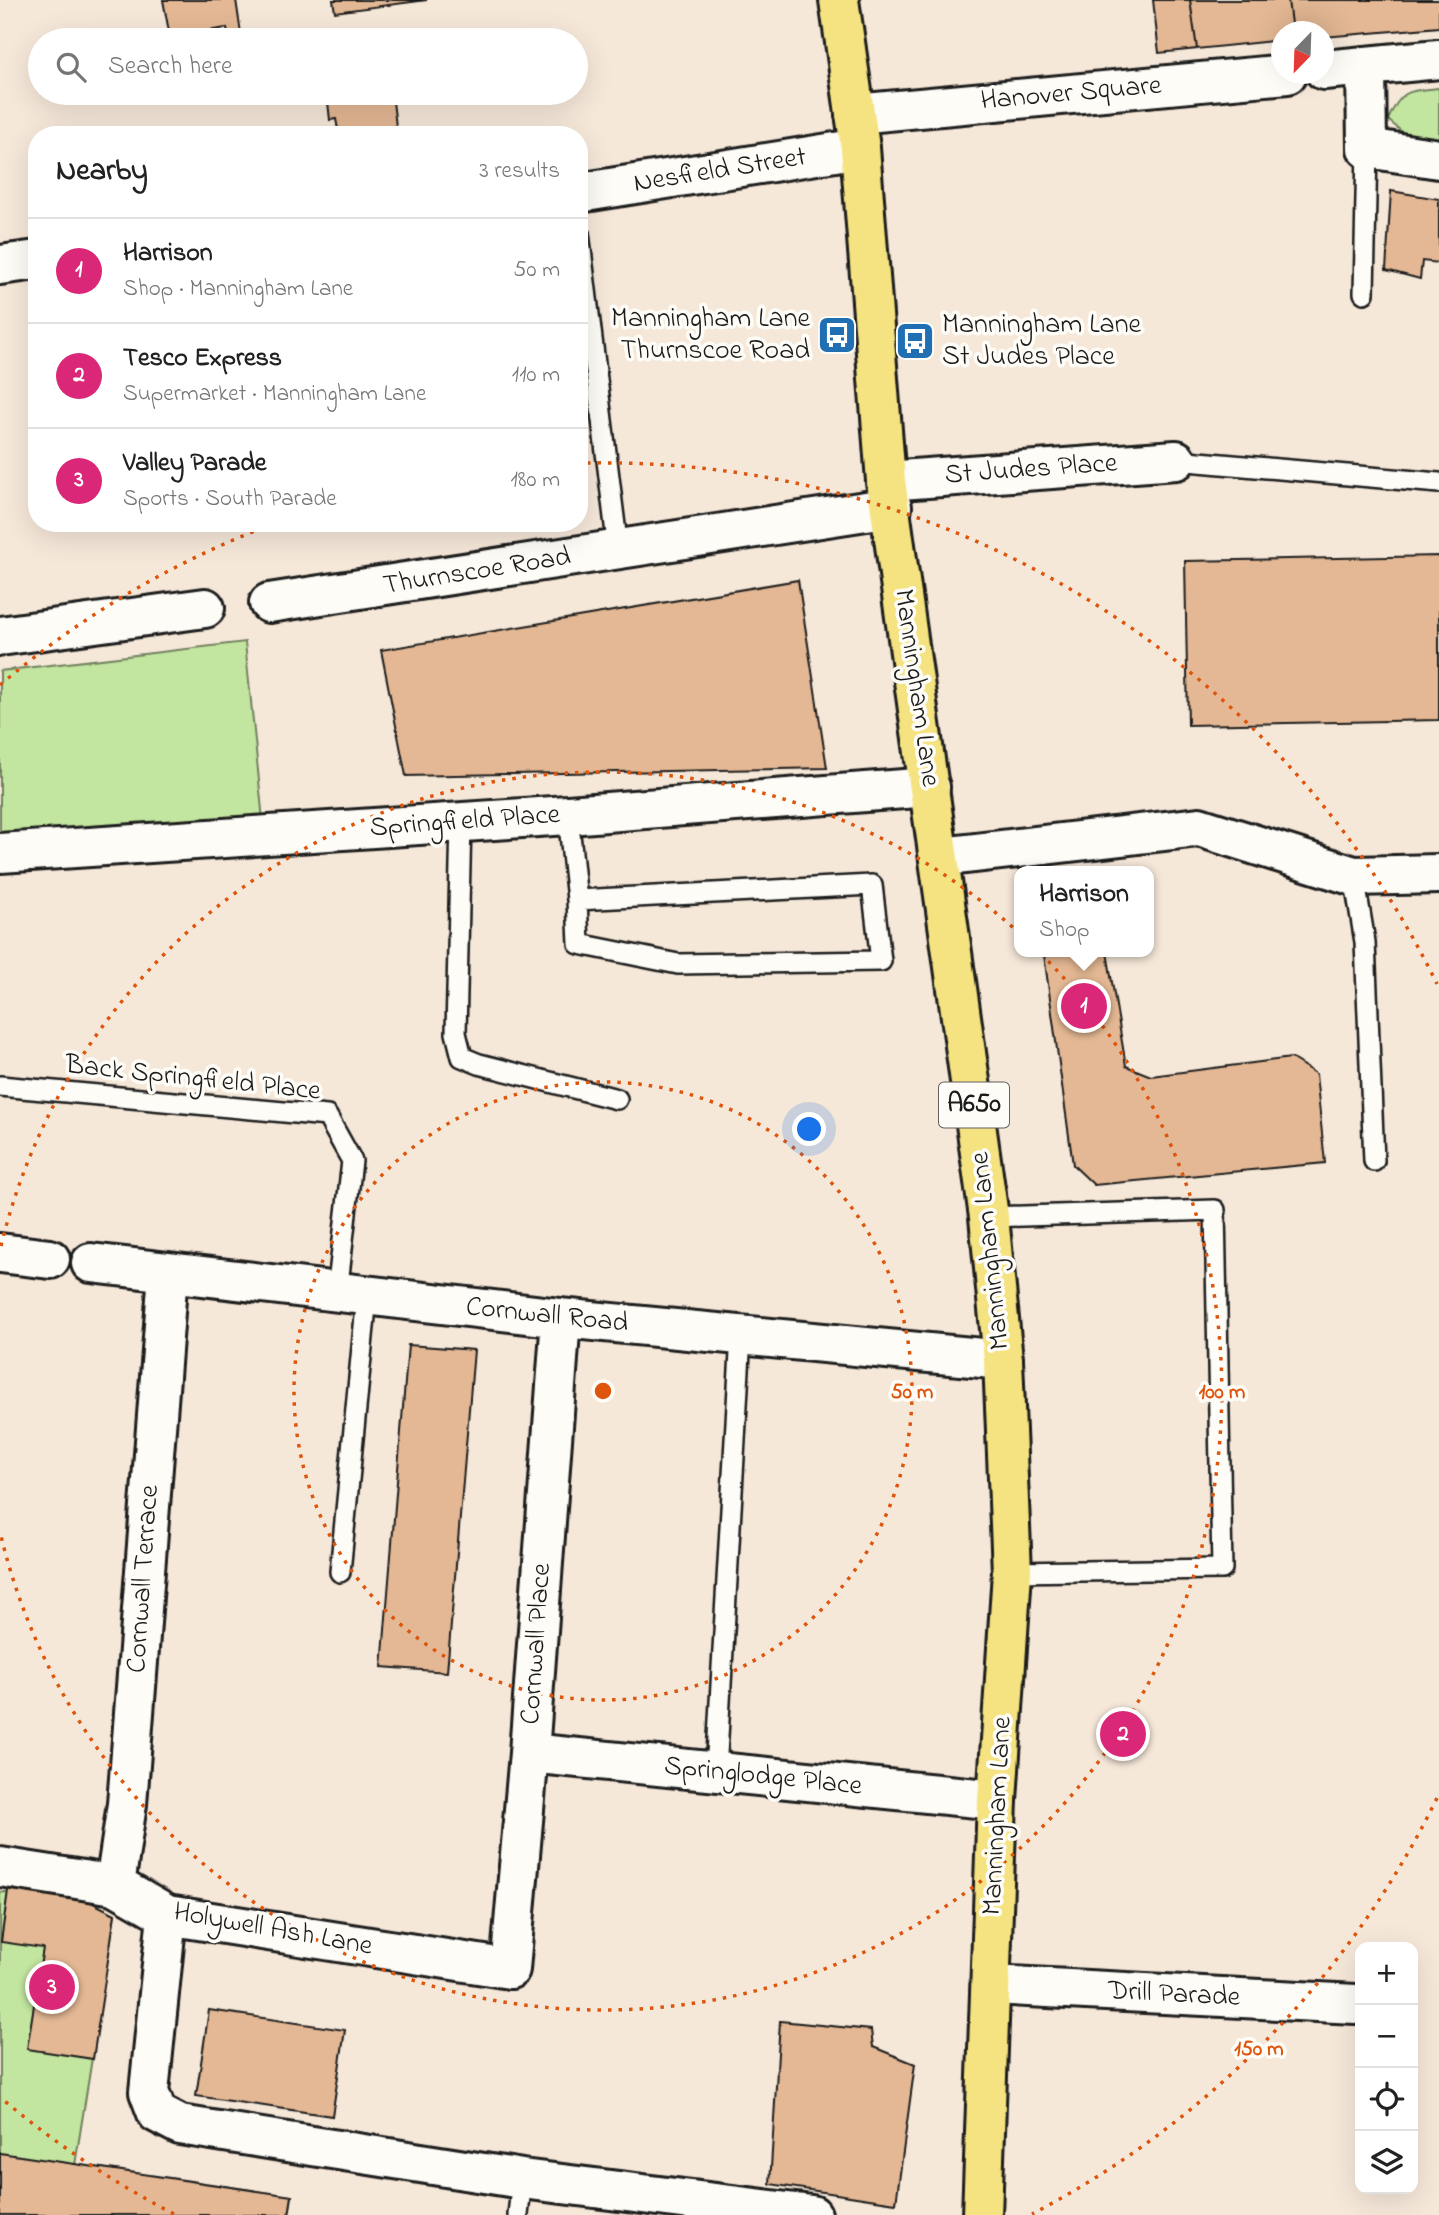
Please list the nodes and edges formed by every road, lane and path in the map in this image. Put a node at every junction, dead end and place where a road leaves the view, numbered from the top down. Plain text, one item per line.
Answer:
1 (839, 0) edge
2 (1439, 59) edge
3 (1366, 66) junction
4 (1334, 69) edge
5 (1271, 76) edge
6 (858, 131) junction
7 (1367, 148) junction
8 (1439, 159) edge
9 (588, 191) edge
10 (28, 261) edge
11 (0, 265) edge
12 (1363, 293) dead end
13 (588, 306) edge
14 (1176, 460) joint
15 (1439, 484) edge
16 (889, 494) junction
17 (618, 550) junction
18 (269, 603) dead end
19 (205, 608) dead end
20 (0, 636) edge
21 (930, 787) junction
22 (568, 815) junction
23 (461, 822) junction
24 (0, 853) edge
25 (940, 857) junction
26 (1439, 874) edge
27 (1354, 876) junction
28 (576, 900) junction
29 (0, 1086) edge
30 (617, 1099) dead end
31 (1374, 1161) dead end
32 (989, 1217) junction
33 (0, 1253) edge
34 (50, 1259) dead end
35 (91, 1263) dead end
36 (168, 1273) junction
37 (352, 1294) junction
38 (561, 1318) junction
39 (741, 1335) junction
40 (1003, 1360) junction
41 (1012, 1572) junction
42 (340, 1573) dead end
43 (529, 1754) junction
44 (716, 1772) junction
45 (997, 1801) junction
46 (0, 1867) edge
47 (115, 1885) junction
48 (167, 1915) junction
49 (510, 1969) joint
50 (992, 1985) junction
51 (1355, 2004) edge
52 (520, 2197) edge
53 (812, 2215) edge
54 (982, 2215) edge

1 - 6 main road, Manningham Lane / A650
2 - 3 street
3 - 4 street
3 - 7 street
5 - 6 street, Hanover Square
6 - 9 street, Nesfield Street
6 - 16 main road, Manningham Lane / A650
7 - 8 street
7 - 12 lane
10 - 11 street
13 - 17 lane
14 - 15 lane
14 - 16 street, St Judes Place
16 - 17 street, Thurnscoe Road
16 - 21 main road, Manningham Lane / A650
17 - 18 street, Thurnscoe Road
19 - 20 street
21 - 22 street, Springfield Place
21 - 25 main road, Manningham Lane / A650
22 - 23 street, Springfield Place
22 - 28 lane
23 - 24 street, Springfield Place
23 - 30 lane
25 - 27 street
25 - 32 main road, Manningham Lane / A650
26 - 27 street
27 - 31 lane
28 - 28 lane
29 - 37 lane, Back Springfield Place
32 - 40 main road, Manningham Lane / A650
32 - 41 lane
33 - 34 street
35 - 36 street, Cornwall Road
36 - 37 street, Cornwall Road
36 - 47 street, Cornwall Terrace
37 - 38 street, Cornwall Road
37 - 42 lane
38 - 39 street, Cornwall Road
38 - 43 street, Cornwall Place
39 - 40 street, Cornwall Road
39 - 44 lane
40 - 41 main road, Manningham Lane / A650
41 - 45 main road, Manningham Lane / A650
43 - 44 street, Springlodge Place
43 - 49 street, Cornwall Place
44 - 45 street, Springlodge Place
45 - 50 main road, Manningham Lane / A650
46 - 47 street, Holywell Ash Lane
47 - 48 street, Holywell Ash Lane
48 - 49 street, Holywell Ash Lane
48 - 52 street
50 - 51 street, Drill Parade
50 - 54 main road, Manningham Lane / A650
52 - 53 street

